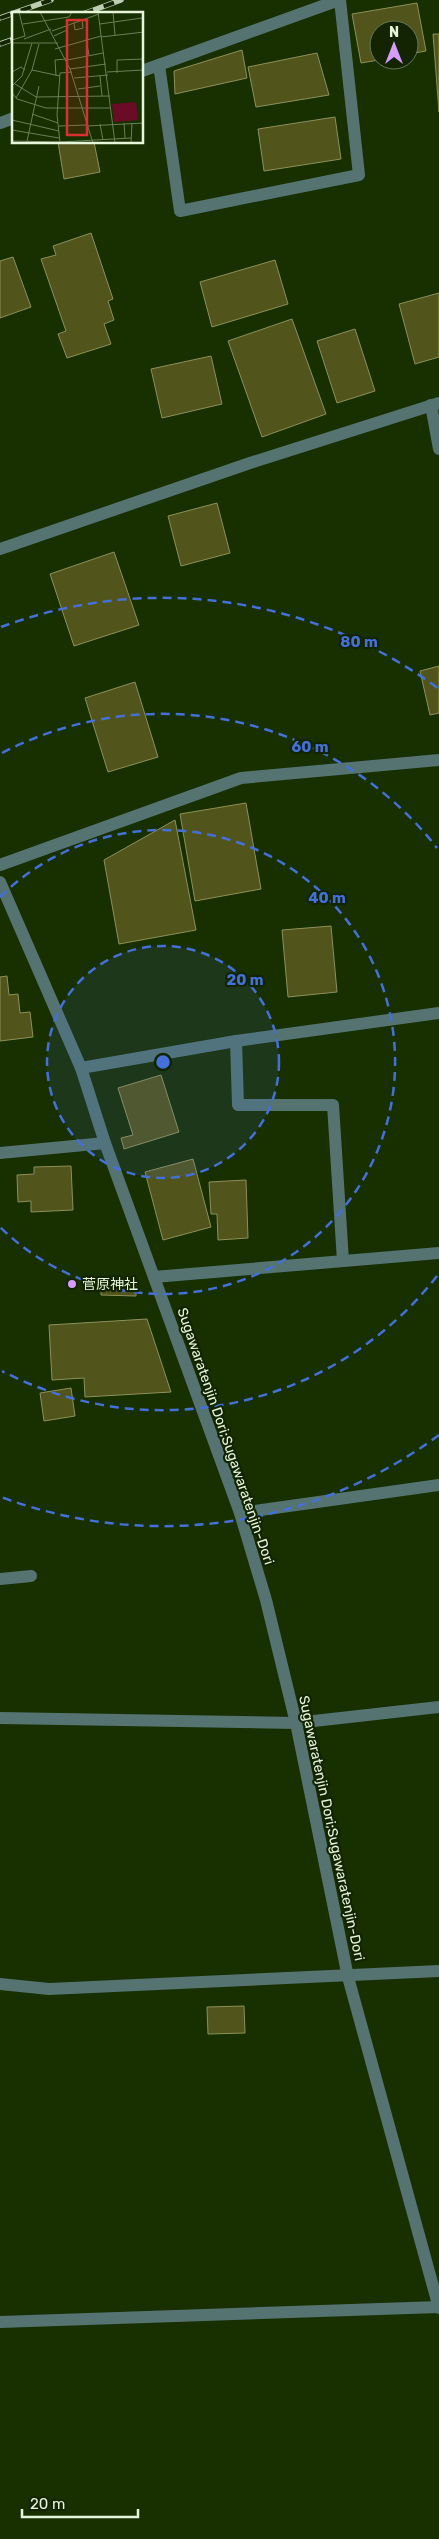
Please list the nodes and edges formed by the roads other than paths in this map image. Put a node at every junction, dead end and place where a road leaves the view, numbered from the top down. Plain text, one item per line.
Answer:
1 (340, 0) edge
2 (158, 65) junction
3 (144, 70) edge
4 (12, 119) edge
5 (0, 123) edge
6 (435, 404) edge
7 (439, 449) edge
8 (0, 549) edge
9 (439, 760) edge
10 (0, 865) edge
11 (0, 882) edge
12 (439, 1013) edge
13 (236, 1040) junction
14 (81, 1068) junction
15 (105, 1143) junction
16 (0, 1154) edge
17 (439, 1253) edge
18 (343, 1261) junction
19 (154, 1277) junction
20 (439, 1484) edge
21 (240, 1513) junction
22 (31, 1576) dead end
23 (0, 1579) edge
24 (439, 1707) edge
25 (0, 1718) edge
26 (296, 1723) junction
27 (439, 1971) edge
28 (348, 1976) junction
29 (0, 1984) edge
30 (439, 2308) edge
31 (0, 2322) edge

1 - 2 street
1 - 2 street
2 - 3 street
4 - 5 street
6 - 7 street
6 - 8 street
9 - 10 street
11 - 14 street, Sugawaratenjin Dori;Sugawaratenjin-Dori
12 - 13 street
13 - 14 street
13 - 18 street
14 - 15 street, Sugawaratenjin Dori;Sugawaratenjin-Dori
15 - 16 street
15 - 19 street, Sugawaratenjin Dori;Sugawaratenjin-Dori
17 - 18 street
18 - 19 street
19 - 21 street, Sugawaratenjin Dori;Sugawaratenjin-Dori
20 - 21 street
21 - 26 street, Sugawaratenjin Dori;Sugawaratenjin-Dori
22 - 23 street
24 - 26 street
25 - 26 street
26 - 28 street, Sugawaratenjin Dori;Sugawaratenjin-Dori
27 - 28 street
28 - 29 street
28 - 30 street, Sugawaratenjin Dori;Sugawaratenjin-Dori
30 - 31 street

